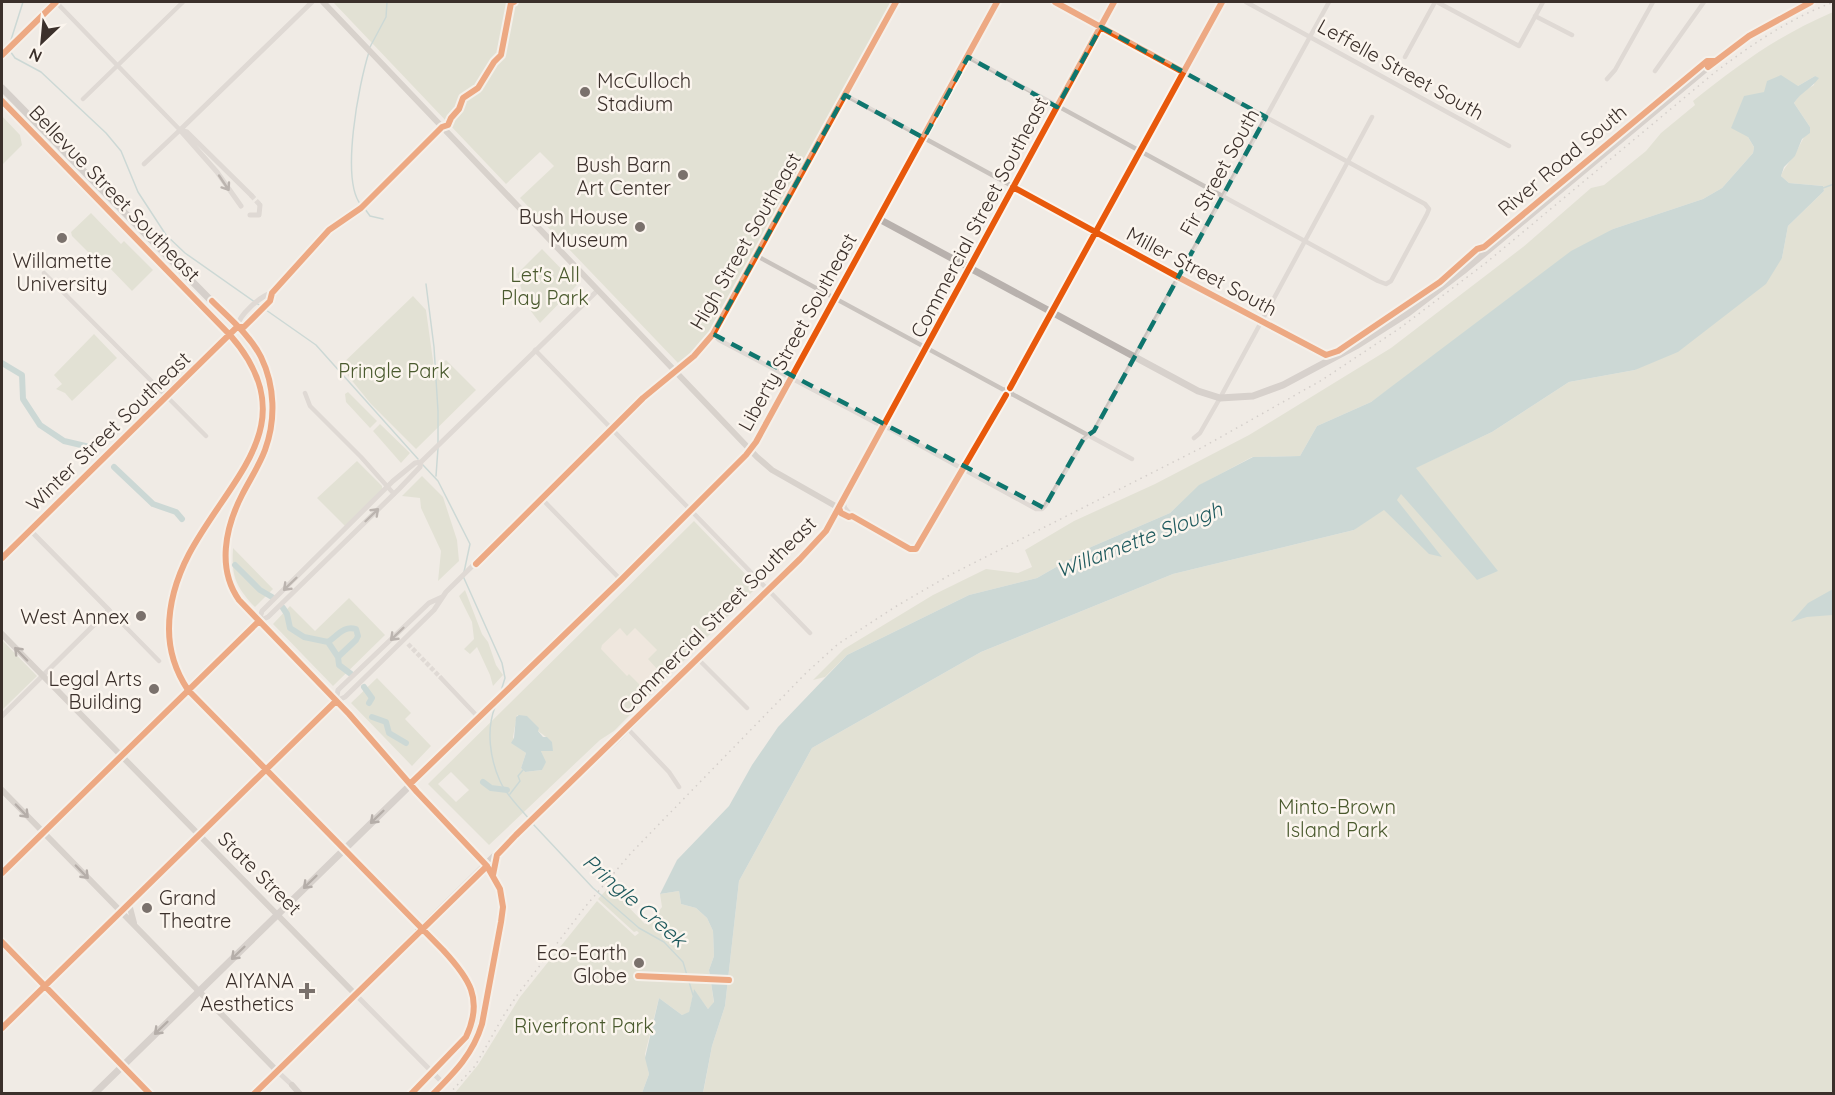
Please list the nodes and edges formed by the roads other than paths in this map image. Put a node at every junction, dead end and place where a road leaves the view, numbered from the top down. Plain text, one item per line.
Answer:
1 (56, 2) edge
2 (183, 2) edge
3 (312, 2) edge
4 (323, 2) edge
5 (896, 2) edge
6 (997, 2) edge
7 (1055, 2) edge
8 (1114, 2) edge
9 (1222, 2) edge
10 (1246, 2) edge
11 (1329, 2) edge
12 (1436, 2) edge
13 (1543, 2) edge
14 (1653, 2) edge
15 (1704, 2) edge
16 (1811, 2) edge
17 (1535, 16) junction
18 (1101, 27) junction
19 (1572, 35) dead end
20 (1310, 36) junction
21 (2, 54) edge
22 (968, 57) junction
23 (1405, 57) dead end
24 (118, 66) junction
25 (1655, 71) dead end
26 (1183, 72) junction
27 (1607, 79) dead end
28 (2, 88) edge
29 (845, 95) junction
30 (83, 99) dead end
31 (2, 101) edge
32 (1057, 107) junction
33 (1266, 117) junction
34 (1372, 117) dead end
35 (442, 127) junction
36 (180, 130) junction
37 (924, 138) junction
38 (1509, 146) dead end
39 (1139, 152) junction
40 (1348, 162) junction
41 (144, 164) dead end
42 (1013, 187) junction
43 (251, 195) tunnel mouth
44 (1222, 196) junction
45 (260, 205) dead end
46 (241, 206) dead end
47 (250, 215) dead end
48 (879, 219) junction
49 (1095, 232) junction
50 (1305, 242) junction
51 (757, 256) junction
52 (970, 268) junction
53 (44, 273) dead end
54 (1178, 277) junction
55 (598, 290) junction
56 (272, 293) junction
57 (836, 298) junction
58 (1051, 313) junction
59 (1262, 322) junction
60 (237, 327) junction
61 (713, 334) junction
62 (230, 335) junction
63 (927, 348) junction
64 (535, 350) junction
65 (1321, 354) dead end
66 (1135, 358) junction
67 (675, 371) junction
68 (792, 378) junction
69 (1008, 392) junction
70 (305, 393) dead end
71 (166, 397) junction
72 (1220, 398) junction
73 (884, 427) junction
74 (612, 429) junction
75 (1088, 435) junction
76 (206, 436) dead end
77 (1194, 438) dead end
78 (750, 450) junction
79 (1132, 459) dead end
80 (963, 469) junction
81 (412, 470) junction
82 (388, 486) junction
83 (394, 494) junction
84 (542, 499) junction
85 (841, 504) junction
86 (690, 510) junction
87 (30, 530) junction
88 (2, 558) edge
89 (621, 580) junction
90 (768, 590) junction
91 (442, 597) junction
92 (109, 610) junction
93 (259, 621) junction
94 (810, 633) dead end
95 (2, 634) edge
96 (698, 659) junction
97 (159, 661) dead end
98 (42, 676) junction
99 (441, 678) tunnel mouth
100 (189, 690) junction
101 (336, 700) junction
102 (747, 708) dead end
103 (2, 716) edge
104 (476, 719) junction
105 (628, 729) junction
106 (121, 756) junction
107 (266, 770) junction
108 (410, 784) junction
109 (679, 787) dead end
110 (2, 790) edge
111 (43, 832) junction
112 (199, 835) junction
113 (344, 849) junction
114 (496, 855) junction
115 (487, 866) junction
116 (2, 873) edge
117 (493, 874) junction
118 (129, 904) junction
119 (121, 912) junction
120 (277, 914) junction
121 (136, 927) junction
122 (422, 928) junction
123 (2, 942) edge
124 (45, 986) junction
125 (199, 991) junction
126 (356, 994) junction
127 (2, 1028) edge
128 (123, 1065) junction
129 (277, 1071) junction
130 (433, 1072) junction
131 (443, 1083) junction
132 (292, 1085) joint
133 (94, 1094) edge
134 (150, 1094) edge
135 (254, 1094) edge
136 (300, 1094) edge
137 (411, 1094) edge
138 (433, 1094) edge

1 - 21 highway
1 - 24 street
2 - 24 street
3 - 36 street
4 - 35 main road
5 - 29 street, High Street Southeast
6 - 22 main road, Liberty Street Southeast
7 - 18 street
8 - 18 main road, Commercial Street Southeast
9 - 26 street
10 - 20 street, Leffelle Street South
11 - 20 street, Fir Street South
12 - 17 street
12 - 23 street
13 - 17 street
14 - 27 street
15 - 25 street
16 - 72 main road, River Road South
17 - 19 street
18 - 26 street
18 - 32 main road, Commercial Street Southeast
20 - 33 street, Fir Street South
20 - 38 street, Leffelle Street South
22 - 32 street
22 - 37 main road, Liberty Street Southeast
24 - 30 street
24 - 36 street
26 - 33 street
26 - 39 street
28 - 60 highway, Bellevue Street Southeast
29 - 37 street, Miller Street South
29 - 51 street, High Street Southeast
31 - 62 highway, Bellevue Street Southeast
32 - 39 street
32 - 42 main road, Commercial Street Southeast
33 - 40 street
33 - 44 street, Fir Street South
34 - 40 street
35 - 55 main road
35 - 56 street, Winter Street Southeast
36 - 41 street
36 - 43 street
36 -> 46 street
37 - 42 street, Miller Street South
37 - 48 main road, Liberty Street Southeast
39 - 44 street
39 - 49 street
40 - 50 street
40 - 50 street
42 - 49 street, Miller Street South
42 - 52 main road, Commercial Street Southeast
44 - 50 street
44 - 54 street, Fir Street South
45 - 47 street
48 - 52 main road
48 - 57 main road, Liberty Street Southeast
49 - 54 street, Miller Street South
49 - 58 street
50 - 59 street
51 - 57 street
51 - 61 street, High Street Southeast
52 - 58 main road
52 - 63 main road, Commercial Street Southeast
53 - 71 street
54 - 59 street, Miller Street South
54 - 66 street, Fir Street South
55 - 64 street
55 - 67 main road
56 - 60 street, Winter Street Southeast
56 - 60 street, Winter Street Southeast
57 - 63 street
57 - 68 main road, Liberty Street Southeast
58 - 66 main road
58 - 69 street
59 - 65 street, Miller Street South
59 - 72 street
60 - 62 street, Winter Street Southeast
60 - 93 highway, Bellevue Street Southeast
61 - 67 street, High Street Southeast
61 - 68 street
62 - 71 street, Winter Street Southeast
62 - 100 highway, Bellevue Street Southeast
63 - 69 street
63 - 73 main road, Commercial Street Southeast
64 - 74 street
64 - 81 street
66 - 72 main road
66 - 75 street, Fir Street South
67 - 74 street, High Street Southeast
67 - 78 main road
68 - 73 street
68 - 78 main road, Liberty Street Southeast
69 - 75 street
69 - 80 street
70 - 82 street
71 - 76 street
71 - 87 street, Winter Street Southeast
72 - 77 street
73 - 80 street
73 - 85 main road, Commercial Street Southeast
74 - 84 street, High Street Southeast
74 - 86 street
75 - 79 street
75 - 80 street, Fir Street South
78 - 85 main road
78 - 86 main road, Liberty Street Southeast
80 - 85 street
81 - 82 street
81 - 83 street
82 - 83 street
82 -> 93 street
93 -> 83 street
84 - 89 street
84 - 91 street, High Street Southeast
85 - 90 main road, Commercial Street Southeast
86 - 89 main road, Liberty Street Southeast
86 - 90 street
87 - 88 street, Winter Street Southeast
87 - 92 street
89 - 104 main road, Liberty Street Southeast
90 - 94 street
90 - 96 main road, Commercial Street Southeast
91 - 101 street, High Street Southeast
91 -> 101 street, High Street Southeast
92 - 97 street
92 - 98 street
93 - 100 street
93 - 101 highway, Bellevue Street Southeast
98 -> 95 main road, State Street
96 - 102 street
96 - 105 main road, Commercial Street Southeast
98 - 103 street
98 - 106 main road, State Street
99 - 104 street
100 - 106 main road
100 - 107 highway, Bellevue Street Southeast
101 - 107 main road, High Street Southeast
101 - 108 highway, Bellevue Street Southeast
104 - 108 main road, Liberty Street Southeast
105 - 109 street
105 - 114 main road, Commercial Street Southeast
106 - 111 main road
106 - 112 main road, State Street
107 - 112 main road, High Street Southeast
107 - 113 highway, Bellevue Street Southeast
108 -> 113 main road, Liberty Street Southeast
108 - 115 highway, Bellevue Street Southeast
110 -> 111 main road
111 - 116 main road
111 -> 119 main road
112 - 118 main road, High Street Southeast
112 - 120 main road, State Street
113 -> 120 main road, Liberty Street Southeast
113 - 122 highway, Bellevue Street Southeast
114 - 115 main road, Commercial Street Southeast
114 - 117 main road
115 - 117 highway, Bellevue Street Southeast
115 - 122 main road, Commercial Street Southeast
117 - 131 highway, Bellevue Street Southeast
118 - 119 main road, High Street Southeast
118 - 121 main road
119 - 121 main road
119 - 124 main road, High Street Southeast
120 -> 125 main road, Liberty Street Southeast
120 - 126 main road, State Street
121 - 125 main road
122 - 126 main road, Commercial Street Southeast
122 - 130 highway, Bellevue Street Southeast
123 - 124 street
124 - 127 main road, High Street Southeast
124 - 128 street
125 -> 128 main road, Liberty Street Southeast
125 - 129 main road
126 - 129 main road, Commercial Street Southeast
126 - 130 street, State Street
128 - 133 main road, Liberty Street Southeast
128 - 134 street
129 - 132 street
129 - 135 main road, Commercial Street Southeast
130 - 131 street, State Street
130 - 137 highway, Bellevue Street Southeast
131 - 138 highway, Bellevue Street Southeast
132 - 136 main road

